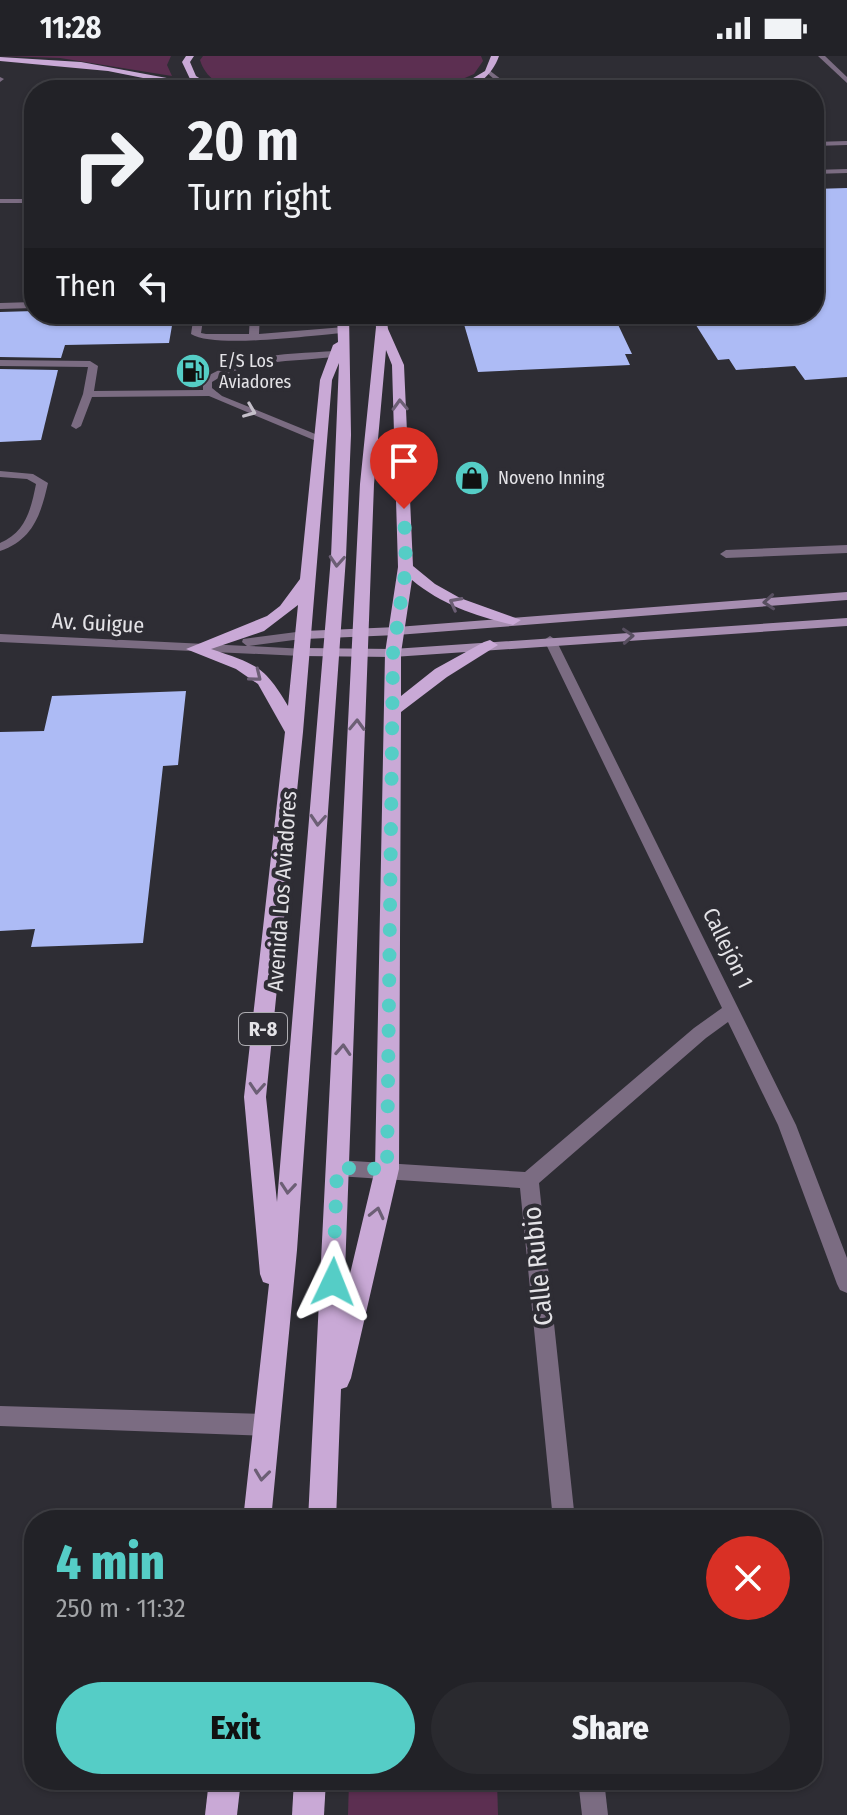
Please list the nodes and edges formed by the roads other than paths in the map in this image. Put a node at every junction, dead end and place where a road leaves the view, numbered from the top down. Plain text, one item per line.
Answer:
1 (190, 56) edge
2 (495, 56) edge
3 (509, 56) edge
4 (822, 58) edge
5 (0, 59) edge
6 (835, 59) dead end
7 (489, 72) junction
8 (171, 80) edge
9 (198, 80) edge
10 (475, 80) edge
11 (499, 80) edge
12 (847, 81) edge
13 (847, 143) edge
14 (824, 144) edge
15 (847, 171) edge
16 (824, 172) edge
17 (0, 201) edge
18 (24, 201) edge
19 (24, 305) edge
20 (0, 306) edge
21 (198, 324) edge
22 (255, 324) edge
23 (344, 324) edge
24 (381, 324) edge
25 (382, 324) edge
26 (344, 330) junction
27 (254, 337) junction
28 (336, 354) junction
29 (0, 363) edge
30 (212, 393) junction
31 (88, 394) junction
32 (76, 426) dead end
33 (321, 440) junction
34 (0, 474) edge
35 (0, 547) edge
36 (847, 549) edge
37 (726, 554) dead end
38 (406, 567) junction
39 (309, 571) junction
40 (847, 596) edge
41 (513, 620) junction
42 (847, 622) edge
43 (397, 631) junction
44 (0, 638) edge
45 (550, 640) junction
46 (302, 643) junction
47 (490, 645) junction
48 (194, 649) junction
49 (393, 653) junction
50 (393, 710) junction
51 (294, 732) junction
52 (732, 1010) junction
53 (337, 1168) junction
54 (387, 1169) junction
55 (529, 1180) junction
56 (847, 1284) edge
57 (277, 1325) junction
58 (0, 1416) edge
59 (268, 1425) junction
60 (327, 1425) junction
61 (258, 1510) edge
62 (323, 1510) edge
63 (563, 1510) edge
64 (224, 1790) edge
65 (309, 1790) edge
66 (592, 1790) edge
67 (221, 1815) edge
68 (308, 1815) edge
69 (595, 1815) edge

1 - 9 main road
2 - 3 street
2 - 7 main road
4 - 6 street
4 - 12 street
5 - 8 main road
7 - 10 main road
7 - 11 street
13 - 14 street
15 - 16 street
17 - 18 street
19 - 20 street
21 - 27 street
22 - 27 street
23 - 26 main road, Avenida Los Aviadores / R-8
53 -> 24 main road
38 -> 25 main road
26 - 27 street
26 - 28 main road
26 -> 57 main road, Avenida Los Aviadores / R-8
28 - 30 street
28 - 33 main road
29 - 31 street
30 - 31 street
30 -> 33 street
31 - 32 street
33 - 39 main road
34 - 35 street
36 - 37 street
41 -> 38 main road
38 - 43 main road
39 - 46 main road
39 - 48 main road
40 -> 41 main road
41 - 43 main road
45 -> 42 main road
43 - 46 main road
43 - 49 main road
44 - 48 street, Av. Guigue
45 - 47 main road
45 - 52 street, Callejón 1
46 - 48 street, Av. Guigue
46 - 49 main road
46 - 51 main road, R-8
47 - 49 main road
47 - 50 main road
48 -> 51 main road
49 - 50 main road
50 - 54 main road
51 -> 57 main road, R-8
52 - 55 street, Calle Rubio
52 - 56 street, Callejón 1
53 - 54 street
53 - 60 main road
54 - 55 street
60 -> 54 main road
55 - 63 street, Calle Rubio
57 - 59 main road, Avenida Los Aviadores / R-8
58 - 59 street
59 -> 61 main road, Avenida Los Aviadores / R-8
60 - 62 main road
64 - 67 main road
65 - 68 main road
66 - 69 street

